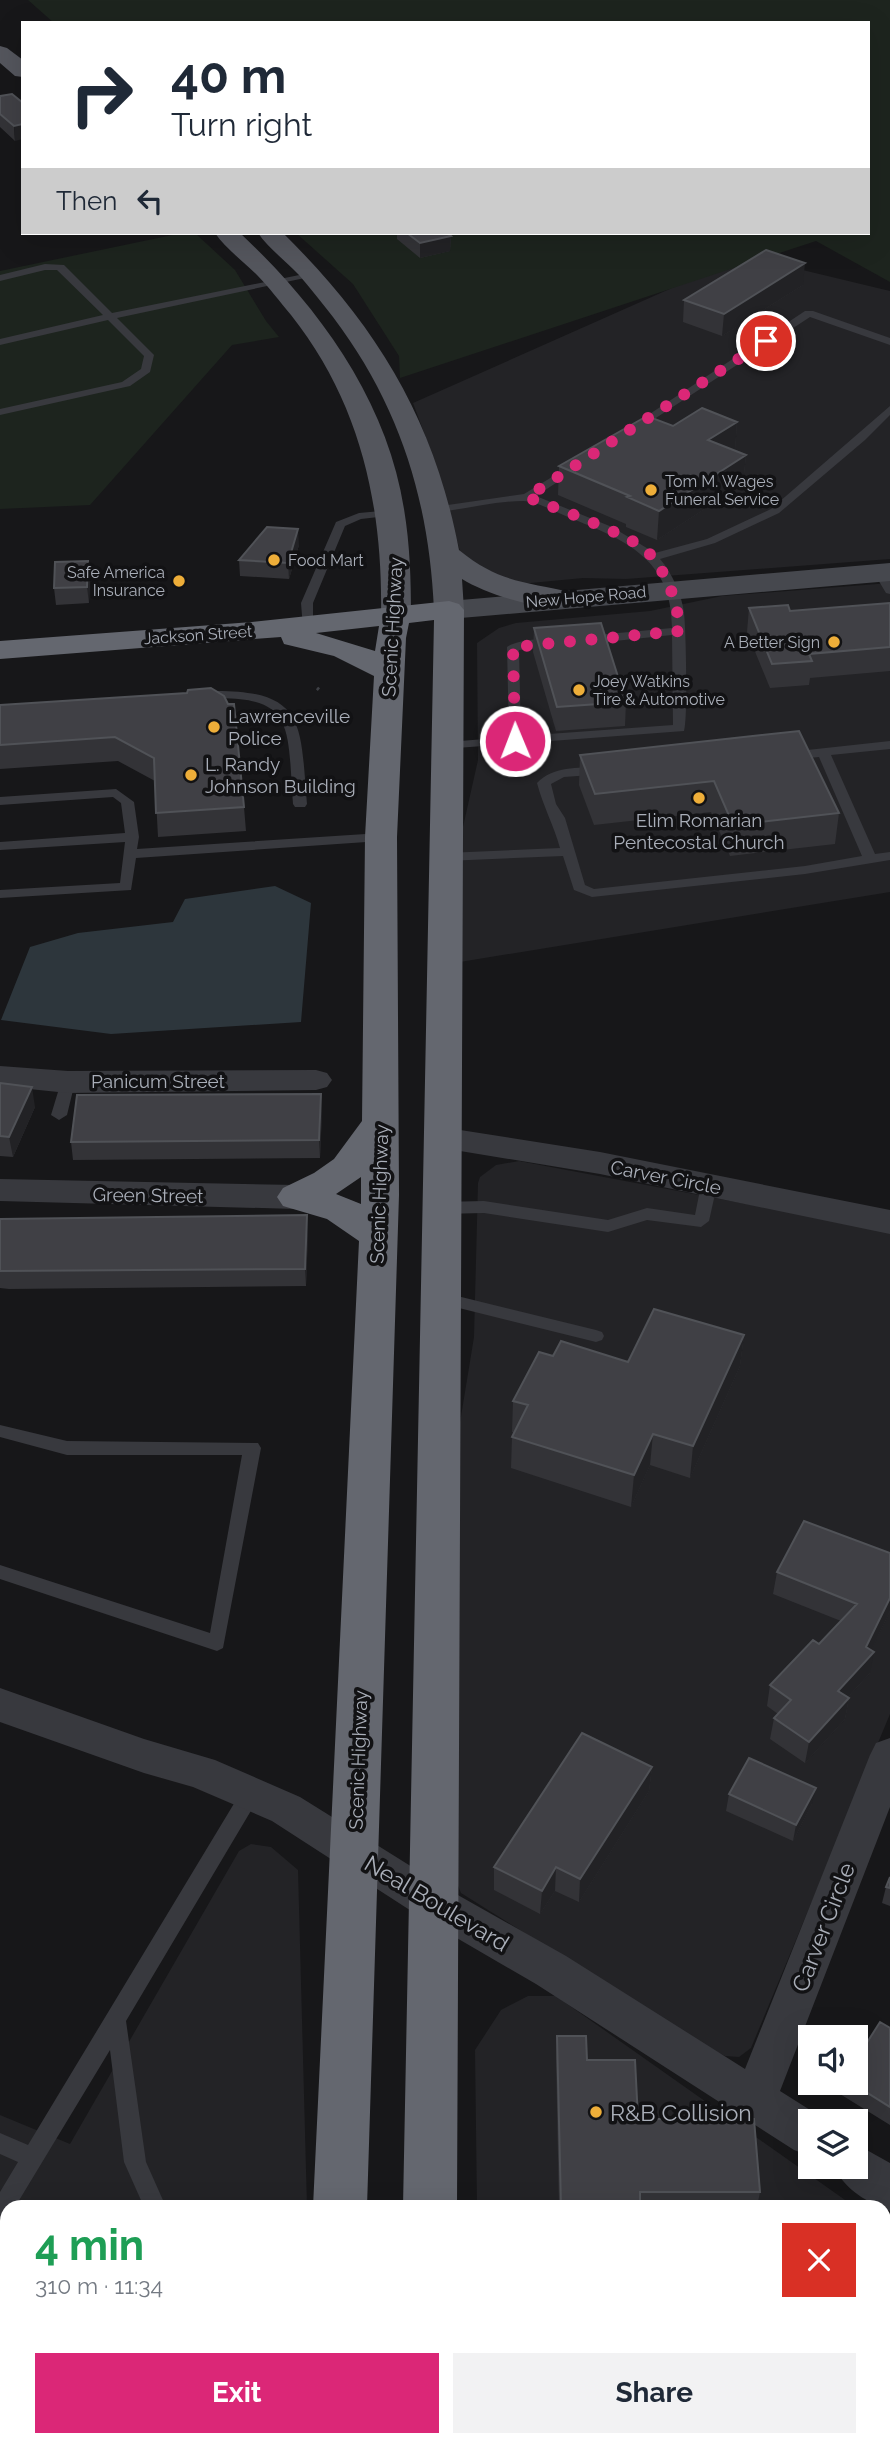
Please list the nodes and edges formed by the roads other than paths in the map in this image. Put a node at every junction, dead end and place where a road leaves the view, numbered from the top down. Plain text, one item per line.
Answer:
1 (0, 52) edge
2 (21, 69) edge
3 (228, 235) edge
4 (272, 235) edge
5 (314, 275) junction
6 (0, 278) edge
7 (278, 283) junction
8 (107, 317) junction
9 (0, 342) edge
10 (890, 342) edge
11 (890, 409) edge
12 (0, 412) edge
13 (617, 438) edge
14 (583, 460) edge
15 (527, 497) junction
16 (438, 509) junction
17 (392, 513) junction
18 (444, 553) junction
19 (652, 558) junction
20 (887, 578) edge
21 (671, 590) junction
22 (564, 598) junction
23 (449, 610) junction
24 (396, 616) junction
25 (307, 625) junction
26 (251, 631) junction
27 (680, 631) junction
28 (0, 650) edge
29 (390, 673) junction
30 (188, 695) edge
31 (515, 741) junction
32 (890, 745) edge
33 (448, 746) junction
34 (823, 752) junction
35 (771, 758) edge
36 (620, 770) edge
37 (0, 801) edge
38 (300, 804) dead end
39 (132, 837) junction
40 (381, 837) junction
41 (0, 846) edge
42 (568, 852) junction
43 (129, 854) junction
44 (890, 856) edge
45 (446, 857) junction
46 (870, 859) junction
47 (0, 894) edge
48 (0, 1076) edge
49 (316, 1080) dead end
50 (68, 1082) junction
51 (59, 1115) dead end
52 (381, 1120) junction
53 (441, 1138) junction
54 (709, 1185) junction
55 (0, 1191) edge
56 (296, 1197) junction
57 (441, 1208) junction
58 (890, 1222) edge
59 (378, 1237) junction
60 (439, 1297) junction
61 (596, 1336) dead end
62 (0, 1430) edge
63 (0, 1572) edge
64 (0, 1705) edge
65 (890, 1755) edge
66 (251, 1793) junction
67 (356, 1854) junction
68 (434, 1903) junction
69 (116, 2020) junction
70 (755, 2098) junction
71 (798, 2127) edge
72 (0, 2143) edge
73 (33, 2158) junction
74 (868, 2174) edge
75 (890, 2189) edge
76 (7, 2200) edge
77 (152, 2200) edge
78 (340, 2200) edge
79 (430, 2200) edge

1 - 2 main road
3 - 7 main road, Scenic Highway
4 - 5 main road
5 - 7 lane
5 - 16 main road
6 - 8 lane
7 - 8 lane
7 - 17 main road, Scenic Highway
8 - 9 lane
8 - 12 lane
10 - 13 lane
11 - 19 lane
14 - 15 lane
15 - 16 lane
15 - 19 lane
16 - 18 main road
17 - 24 main road, Scenic Highway
17 - 25 lane
18 - 22 main road
18 - 23 main road
19 - 21 lane
20 - 21 street, New Hope Road
21 - 22 street, New Hope Road
21 - 27 lane
22 - 23 street, New Hope Road
23 - 24 highway, Jackson Street
23 - 33 highway
24 - 25 highway, Jackson Street
24 - 29 highway, Scenic Highway
25 - 26 highway, Jackson Street
26 - 28 highway, Jackson Street
26 - 29 highway
27 - 31 lane
27 - 31 lane
29 - 40 highway, Scenic Highway
30 - 38 lane
31 - 33 lane
32 - 34 lane
33 - 45 highway
34 - 35 lane
34 - 46 lane
36 - 42 lane
37 - 39 lane
39 - 41 lane
39 - 43 lane
40 - 43 lane
40 - 52 highway, Scenic Highway
42 - 45 lane
42 - 46 lane
43 - 47 lane
44 - 46 lane
45 - 53 highway
48 - 50 street, Panicum Street
49 - 50 street, Panicum Street
50 - 51 lane
52 - 56 highway
52 - 59 highway, Scenic Highway
53 - 54 street, Carver Circle
53 - 57 highway
54 - 57 lane
54 - 58 street, Carver Circle
55 - 56 street, Green Street
56 - 59 highway
57 - 60 highway
59 - 67 highway, Scenic Highway
60 - 61 lane
60 - 68 highway
62 - 63 lane
64 - 66 street, Neal Boulevard
65 - 70 street, Carver Circle
66 - 67 street, Neal Boulevard
66 - 69 lane
67 - 68 street, Neal Boulevard
67 - 78 highway, Scenic Highway
68 - 70 street, Neal Boulevard
68 - 79 highway
69 - 73 lane
69 - 77 lane
70 - 71 street, Neal Boulevard
72 - 73 lane
73 - 76 lane
74 - 75 street

